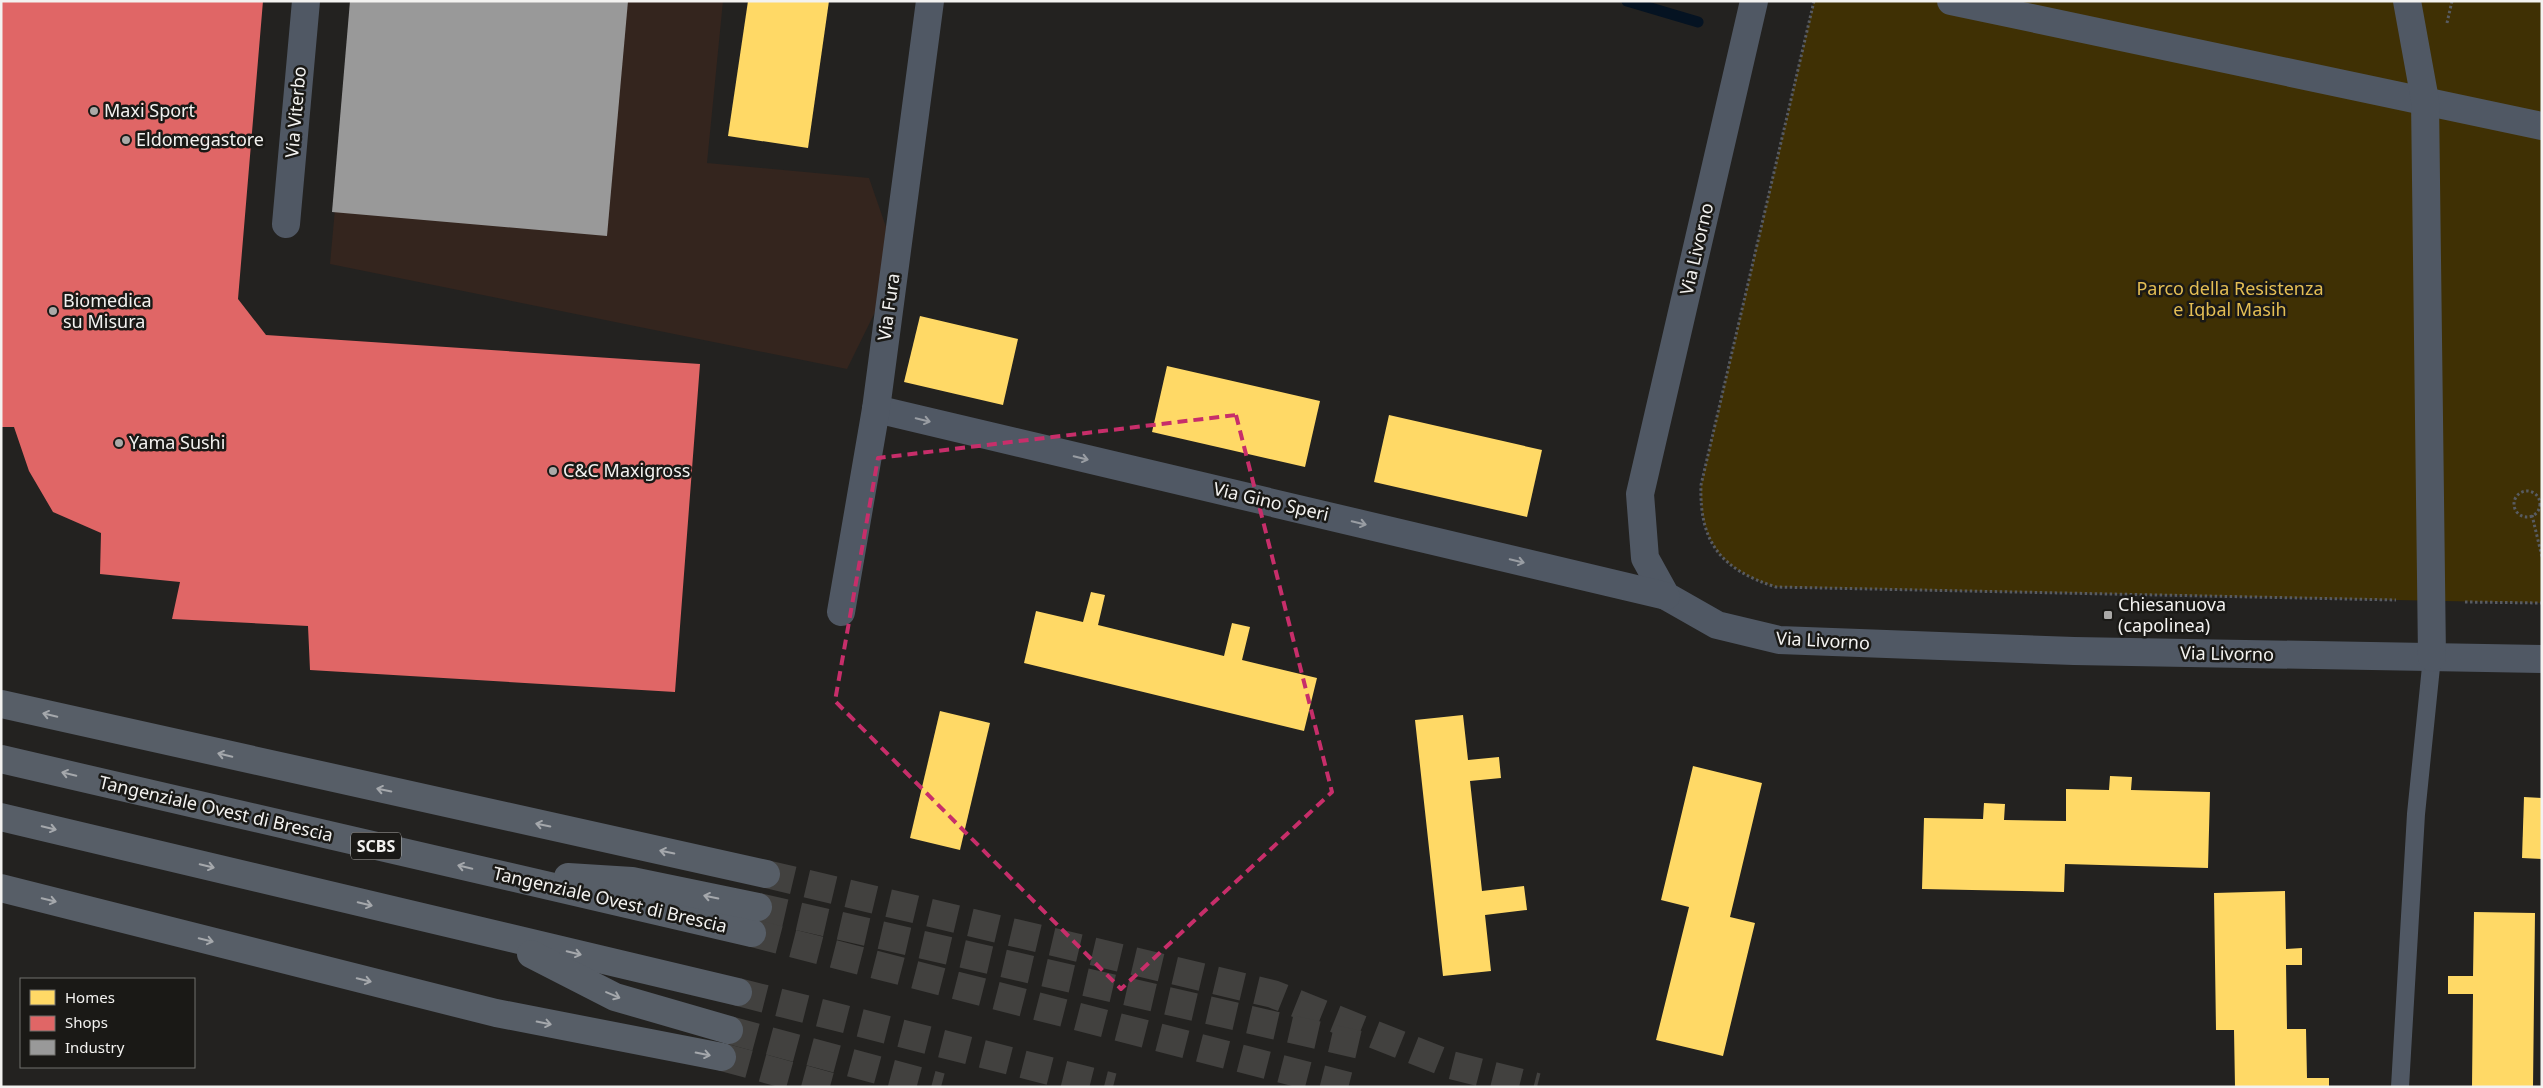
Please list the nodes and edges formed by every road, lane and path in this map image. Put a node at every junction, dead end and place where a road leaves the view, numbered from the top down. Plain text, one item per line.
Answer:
1 (306, 1) edge
2 (930, 1) edge
3 (1754, 1) edge
4 (1814, 1) edge
5 (1951, 1) edge
6 (2407, 1) edge
7 (2425, 100) junction
8 (2542, 126) edge
9 (286, 224) dead end
10 (876, 409) junction
11 (2532, 515) junction
12 (2542, 557) edge
13 (1666, 596) junction
14 (2384, 600) dead end
15 (2474, 602) dead end
16 (2542, 603) edge
17 (841, 612) dead end
18 (2432, 657) junction
19 (2542, 659) edge
20 (1, 704) edge
21 (1, 759) edge
22 (1, 817) edge
23 (497, 874) junction
24 (766, 874) tunnel mouth
25 (1, 888) edge
26 (758, 907) tunnel mouth
27 (752, 933) tunnel mouth
28 (492, 934) junction
29 (738, 992) tunnel mouth
30 (729, 1030) tunnel mouth
31 (722, 1057) tunnel mouth
32 (2400, 1087) edge

1 - 9 street, Via Viterbo
2 - 10 street, Via Fura
3 - 13 street, Via Livorno
4 - 14 path
5 - 7 street
6 - 7 street
7 - 8 street
7 - 18 street
10 -> 13 street, Via Gino Speri
10 - 17 street, Via Fura
11 - 11 path
11 - 12 path
13 - 18 street, Via Livorno
15 - 16 path
18 - 19 street, Via Livorno
18 - 32 lane
24 -> 20 highway
23 -> 21 highway, Tangenziale Ovest di Brescia / SCBS
22 -> 28 highway
26 -> 23 highway
23 - 27 highway, Tangenziale Ovest di Brescia / SCBS
25 -> 31 highway
28 -> 29 highway
28 -> 30 highway

